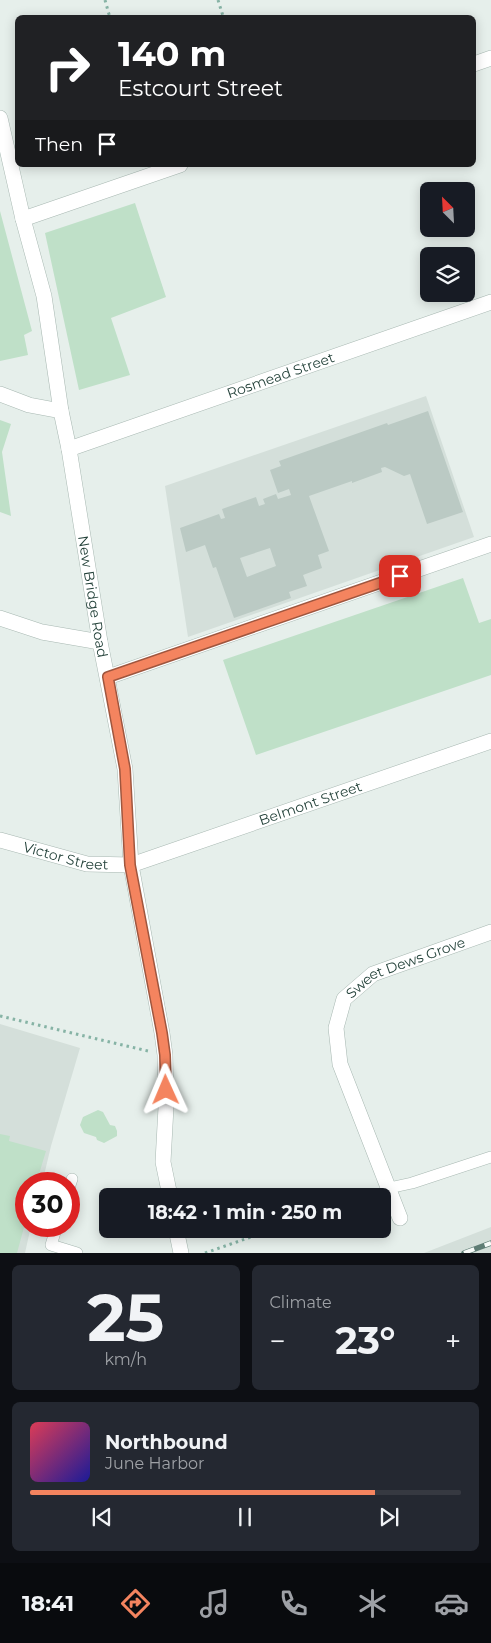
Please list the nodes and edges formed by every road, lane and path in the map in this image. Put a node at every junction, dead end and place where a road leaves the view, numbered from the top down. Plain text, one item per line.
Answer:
1 (105, 0) edge
2 (218, 0) edge
3 (109, 15) edge
4 (223, 15) edge
5 (491, 58) edge
6 (476, 63) edge
7 (0, 121) edge
8 (174, 167) edge
9 (23, 219) junction
10 (491, 302) edge
11 (0, 394) edge
12 (61, 411) junction
13 (69, 449) junction
14 (491, 544) edge
15 (0, 618) edge
16 (100, 642) junction
17 (108, 677) junction
18 (491, 742) edge
19 (0, 840) edge
20 (130, 865) junction
21 (491, 932) edge
22 (0, 1016) edge
23 (165, 1055) junction
24 (491, 1157) edge
25 (168, 1188) edge
26 (389, 1188) joint
27 (391, 1193) edge
28 (400, 1218) dead end
29 (54, 1237) edge
30 (178, 1238) edge
31 (248, 1238) edge
32 (77, 1253) edge
33 (181, 1253) edge
34 (205, 1253) edge

1 - 3 path
2 - 4 path
5 - 6 street
7 - 9 street, New Bridge Road
8 - 9 street
9 - 12 street, New Bridge Road
10 - 13 street, Rosmead Street
11 - 12 street
12 - 13 street, New Bridge Road
13 - 16 street, New Bridge Road
14 - 17 street
15 - 16 street
16 - 17 street, New Bridge Road
17 - 20 street, New Bridge Road
18 - 20 street, Belmont Street
19 - 20 street, Victor Street
20 - 23 street, New Bridge Road
21 - 26 street, Sweet Dews Grove
22 - 23 path
23 - 25 street, New Bridge Road
24 - 26 lane
27 - 28 street, Sweet Dews Grove
29 - 32 lane
30 - 33 street
31 - 34 path

